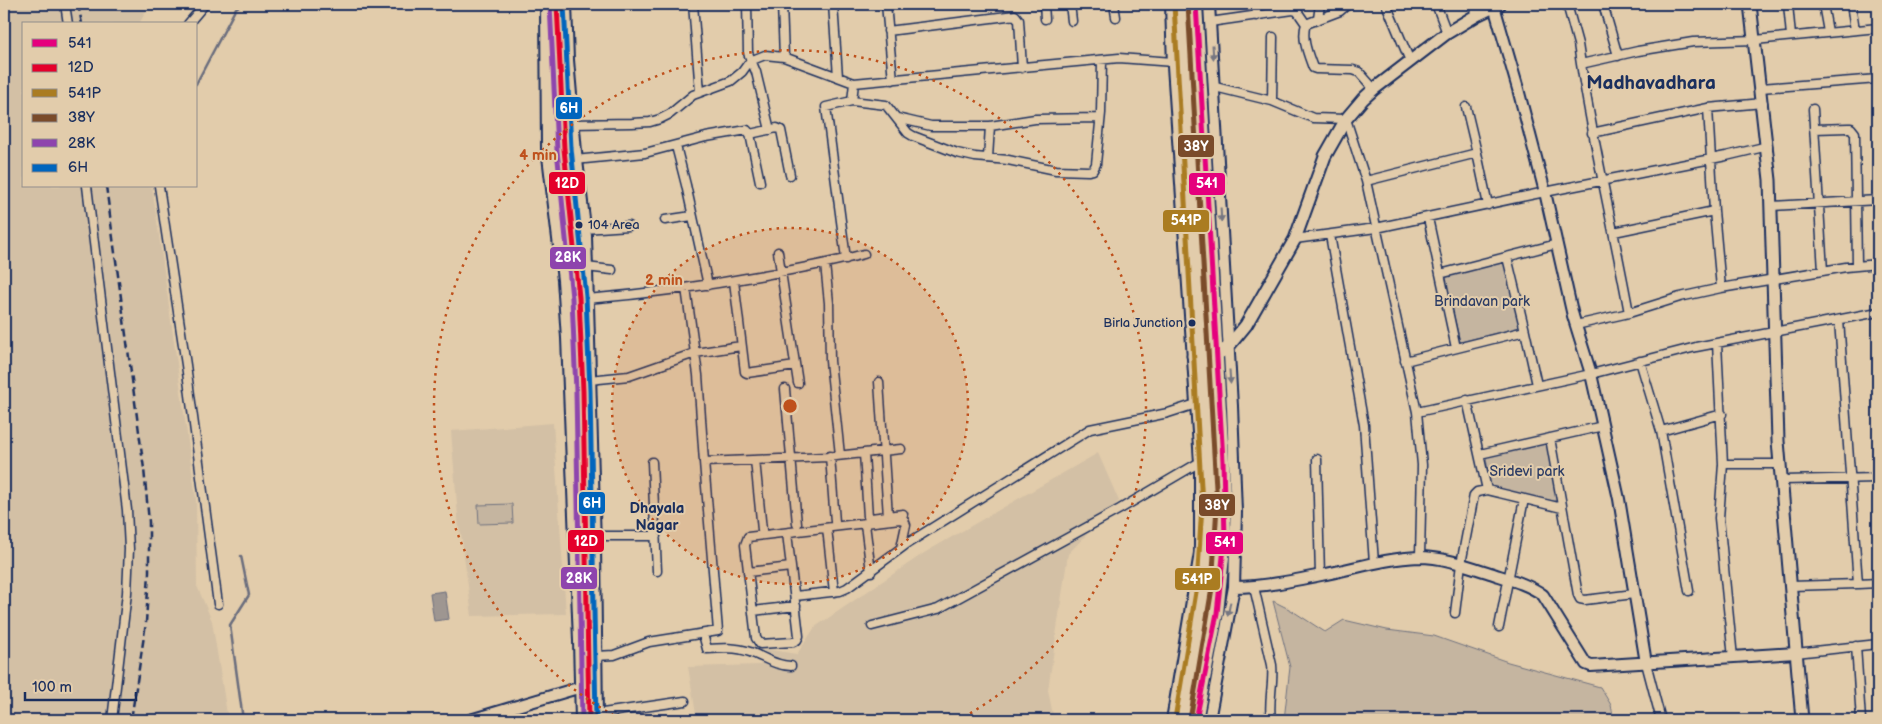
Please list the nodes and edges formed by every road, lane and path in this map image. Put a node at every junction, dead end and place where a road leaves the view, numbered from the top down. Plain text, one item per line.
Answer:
1 (65, 4) edge
2 (205, 4) edge
3 (547, 4) edge
4 (557, 4) edge
5 (565, 4) edge
6 (693, 4) edge
7 (747, 4) edge
8 (782, 4) edge
9 (833, 4) edge
10 (886, 4) edge
11 (1044, 4) edge
12 (1070, 4) edge
13 (1114, 4) edge
14 (1171, 4) edge
15 (1181, 4) edge
16 (1196, 4) edge
17 (1209, 4) edge
18 (1256, 4) edge
19 (1320, 4) edge
20 (1348, 4) edge
21 (1386, 4) edge
22 (1436, 4) edge
23 (1497, 4) edge
24 (1567, 4) edge
25 (1604, 4) edge
26 (1750, 4) edge
27 (1788, 4) edge
28 (1823, 4) edge
29 (1850, 4) edge
30 (1298, 8) edge
31 (1475, 9) edge
32 (1258, 16) junction
33 (1116, 17) dead end
34 (1318, 19) junction
35 (1045, 20) dead end
36 (1072, 21) dead end
37 (68, 22) edge
38 (190, 22) edge
39 (1210, 22) junction
40 (1306, 24) junction
41 (1878, 28) edge
42 (1855, 30) junction
43 (888, 31) junction
44 (1828, 32) junction
45 (1447, 33) junction
46 (1273, 36) dead end
47 (1791, 36) junction
48 (1755, 40) junction
49 (1618, 56) junction
50 (784, 57) junction
51 (1102, 60) junction
52 (750, 61) junction
53 (1410, 61) junction
54 (1173, 62) junction
55 (1581, 64) junction
56 (1022, 68) junction
57 (838, 77) junction
58 (1878, 78) edge
59 (893, 80) junction
60 (854, 83) junction
61 (1215, 87) junction
62 (1761, 88) junction
63 (1374, 89) junction
64 (700, 92) junction
65 (852, 101) junction
66 (1272, 101) junction
67 (1762, 103) junction
68 (1466, 107) dead end
69 (1708, 108) junction
70 (1813, 109) dead end
71 (897, 118) junction
72 (1100, 118) junction
73 (1346, 119) junction
74 (572, 124) junction
75 (990, 126) junction
76 (1814, 129) junction
77 (770, 130) junction
78 (1592, 133) junction
79 (750, 134) junction
80 (676, 146) junction
81 (1768, 146) junction
82 (1477, 153) junction
83 (988, 158) junction
84 (1712, 159) junction
85 (575, 160) junction
86 (790, 175) dead end
87 (1366, 180) junction
88 (1603, 181) junction
89 (760, 182) dead end
90 (87, 188) edge
91 (159, 188) edge
92 (1545, 192) junction
93 (1878, 200) edge
94 (1856, 202) junction
95 (1818, 203) junction
96 (1488, 205) junction
97 (1771, 206) junction
98 (1714, 211) junction
99 (692, 216) junction
100 (1428, 218) junction
101 (665, 220) dead end
102 (629, 226) dead end
103 (1376, 228) junction
104 (584, 229) junction
105 (1614, 232) junction
106 (1330, 235) junction
107 (1295, 239) junction
108 (1557, 244) junction
109 (778, 252) dead end
110 (864, 254) dead end
111 (1507, 257) junction
112 (846, 259) junction
113 (825, 264) junction
114 (1878, 264) edge
115 (1857, 265) junction
116 (586, 267) junction
117 (612, 270) dead end
118 (1823, 271) junction
119 (781, 272) junction
120 (1440, 274) junction
121 (1773, 279) junction
122 (734, 281) junction
123 (708, 285) junction
124 (686, 288) junction
125 (1721, 288) junction
126 (587, 299) junction
127 (1878, 312) edge
128 (1629, 313) junction
129 (1839, 320) junction
130 (1576, 325) junction
131 (1525, 331) junction
132 (1775, 333) junction
133 (1717, 343) junction
134 (741, 346) junction
135 (1456, 348) junction
136 (1222, 351) junction
137 (695, 353) junction
138 (1197, 356) junction
139 (1406, 361) junction
140 (1640, 361) junction
141 (795, 366) junction
142 (1591, 374) junction
143 (589, 380) junction
144 (878, 382) dead end
145 (798, 383) dead end
146 (1537, 385) junction
147 (785, 389) dead end
148 (1466, 400) junction
149 (1196, 404) junction
150 (1417, 412) junction
151 (1722, 414) junction
152 (1603, 426) junction
153 (1662, 431) junction
154 (1550, 438) junction
155 (901, 449) dead end
156 (884, 451) junction
157 (864, 453) junction
158 (1480, 454) junction
159 (830, 456) junction
160 (840, 456) junction
161 (793, 458) junction
162 (1317, 459) dead end
163 (755, 460) junction
164 (652, 462) dead end
165 (704, 462) junction
166 (1200, 462) junction
167 (1723, 464) junction
168 (1781, 464) junction
169 (1878, 478) edge
170 (1850, 479) junction
171 (1783, 480) junction
172 (1487, 490) junction
173 (1524, 499) junction
174 (1562, 508) junction
175 (903, 514) dead end
176 (888, 516) junction
177 (835, 522) dead end
178 (797, 524) dead end
179 (864, 524) junction
180 (827, 528) junction
181 (762, 530) dead end
182 (787, 533) junction
183 (594, 536) junction
184 (656, 536) junction
185 (901, 548) junction
186 (1420, 557) junction
187 (1374, 563) junction
188 (1460, 564) junction
189 (791, 567) junction
190 (657, 571) dead end
191 (748, 572) junction
192 (871, 572) junction
193 (1320, 576) junction
194 (1508, 579) junction
195 (1878, 583) edge
196 (1858, 584) junction
197 (1791, 586) junction
198 (1234, 587) junction
199 (1254, 587) junction
200 (1689, 591) dead end
201 (834, 592) junction
202 (1634, 594) junction
203 (795, 596) junction
204 (218, 604) dead end
205 (796, 606) junction
206 (753, 611) junction
207 (1455, 613) dead end
208 (872, 626) dead end
209 (1499, 627) dead end
210 (703, 634) junction
211 (1878, 644) edge
212 (1856, 646) junction
213 (1796, 653) junction
214 (596, 656) junction
215 (1733, 658) junction
216 (1646, 663) junction
217 (791, 666) dead end
218 (589, 685) junction
219 (685, 701) dead end
220 (594, 718) edge
221 (112, 720) edge
222 (470, 720) edge
223 (582, 720) edge
224 (1172, 720) edge
225 (1182, 720) edge
226 (1196, 720) edge
227 (1209, 720) edge
228 (1271, 720) edge
229 (1661, 720) edge
230 (1801, 720) edge
231 (1861, 720) edge

1 - 37 street
2 - 38 street
3 - 218 main road
4 - 218 main road
5 - 74 main road
6 - 64 street
7 - 52 street
8 - 50 street
9 - 57 street
10 - 43 street
11 - 35 street
12 - 36 street
13 - 33 street
14 - 54 street
15 - 138 main road
16 - 136 main road
17 - 39 street
18 - 32 street
19 - 34 street
20 - 34 street
21 - 53 street
22 - 45 street
23 - 31 main road
23 - 92 street
24 - 55 street
25 - 49 street
26 - 48 main road
27 - 47 street
28 - 44 street
29 - 42 street
30 - 32 street
30 - 40 street
31 - 45 main road
32 - 39 street
34 - 40 street
39 -> 61 street
40 - 63 street
41 - 42 street
42 - 44 street
43 - 56 street
43 - 59 street
44 - 47 street
45 - 53 main road
46 - 66 street
47 - 48 street
48 - 49 street
48 - 62 main road
49 - 55 street
50 - 52 street
50 - 57 street
51 - 54 street
51 - 56 street
51 - 72 street
52 - 64 street
52 - 77 street
53 - 63 main road
54 - 138 street
55 - 78 street
56 - 59 street
57 - 60 street
58 - 62 street
59 - 60 street
60 - 65 street
61 - 66 street
61 -> 136 street
62 - 67 main road
63 - 73 main road
64 - 74 street
65 - 71 street
65 - 112 street
66 - 73 street
67 - 69 street
67 - 81 main road
68 - 82 street
69 - 78 street
69 - 84 street
70 - 76 street
71 - 75 street
71 - 83 street
72 - 75 street
72 - 83 street
73 - 87 street
73 - 107 main road
74 - 85 main road
75 - 83 street
76 - 94 street
76 - 95 street
77 - 79 street
77 - 86 street
78 - 88 street
79 - 80 street
79 - 89 street
80 - 85 street
80 - 99 street
81 - 84 street
81 - 97 main road
82 - 87 street
82 - 96 street
84 - 88 street
84 - 98 street
85 - 104 main road
87 - 103 street
88 - 92 street
88 - 105 street
90 - 221 street
91 - 204 street
92 - 96 street
92 - 108 street
93 - 94 street
94 - 95 street
94 - 115 street
95 - 97 street
95 - 118 street
96 - 100 street
97 - 121 main road
98 - 105 street
98 - 125 street
99 - 101 street
99 - 123 street
100 - 103 street
100 - 120 street
102 - 104 street
103 - 106 street
103 - 139 street
104 - 116 main road
105 - 128 street
106 - 107 street
106 - 187 street
107 - 136 main road
108 - 111 street
108 - 130 street
109 - 119 street
110 - 112 street
111 - 120 street
111 - 131 street
112 - 113 street
113 - 119 street
113 - 160 street
114 - 115 street
115 - 118 street
116 - 117 street
116 - 126 main road
118 - 121 street
119 - 122 street
119 - 141 street
120 - 135 street
121 - 125 street
121 - 132 main road
122 - 123 street
122 - 134 street
123 - 124 street
124 - 126 street
124 - 137 street
125 - 128 street
126 - 143 main road
127 - 129 street
128 - 130 street
129 - 132 street
129 - 170 street
130 - 142 street
131 - 135 street
131 - 146 street
132 - 133 street
132 - 168 main road
133 - 140 street
133 - 151 street
134 - 137 street
134 - 141 street
135 - 139 street
136 - 138 main road
136 -> 198 street
136 - 226 main road
137 - 143 street
137 - 165 street
138 - 149 street
138 - 225 main road
139 - 150 street
140 - 142 street
140 - 153 street
141 - 145 street
142 - 146 street
142 - 152 street
143 - 183 main road
144 - 156 street
146 - 148 street
147 - 161 street
148 - 150 street
148 - 158 street
149 - 166 street
149 - 185 street
150 - 186 street
151 - 153 street
151 - 167 street
152 - 154 street
152 - 202 street
153 - 200 street
154 - 158 street
154 - 174 street
155 - 156 street
156 - 157 street
156 - 176 street
157 - 160 street
157 - 176 street
158 - 172 street
159 - 160 street
159 - 161 street
159 - 177 street
161 - 163 street
161 - 178 street
162 - 193 street
163 - 165 street
163 - 181 street
164 - 184 street
165 - 210 street
166 - 208 street
166 - 224 street
167 - 168 street
167 - 215 street
168 - 171 main road
169 - 170 street
170 - 171 street
170 - 196 street
171 - 197 main road
172 - 173 street
172 - 188 street
173 - 174 street
173 - 194 street
174 - 202 street
175 - 176 street
179 - 180 street
179 - 185 street
179 - 192 street
180 - 182 street
180 - 201 street
182 - 189 street
182 - 191 street
183 - 184 street
183 - 214 main road
184 - 190 street
185 - 192 street
186 - 187 street
186 - 188 street
187 - 193 street
188 - 194 street
188 - 207 street
189 - 191 street
189 - 203 street
191 - 206 street
192 - 201 street
193 - 199 street
194 - 209 street
194 - 216 street
195 - 196 street
196 - 197 street
197 - 213 main road
198 - 199 street
198 -> 227 street
199 - 228 street
201 - 203 street
202 - 216 street
203 - 205 street
205 - 206 street
205 - 206 street
210 - 214 street
210 - 217 street
211 - 212 street
212 - 213 street
212 - 231 street
213 - 215 street
213 - 230 main road
214 - 218 main road
215 - 216 street
216 - 229 street
218 - 220 main road
218 - 222 street
218 - 223 main road
219 - 220 street

